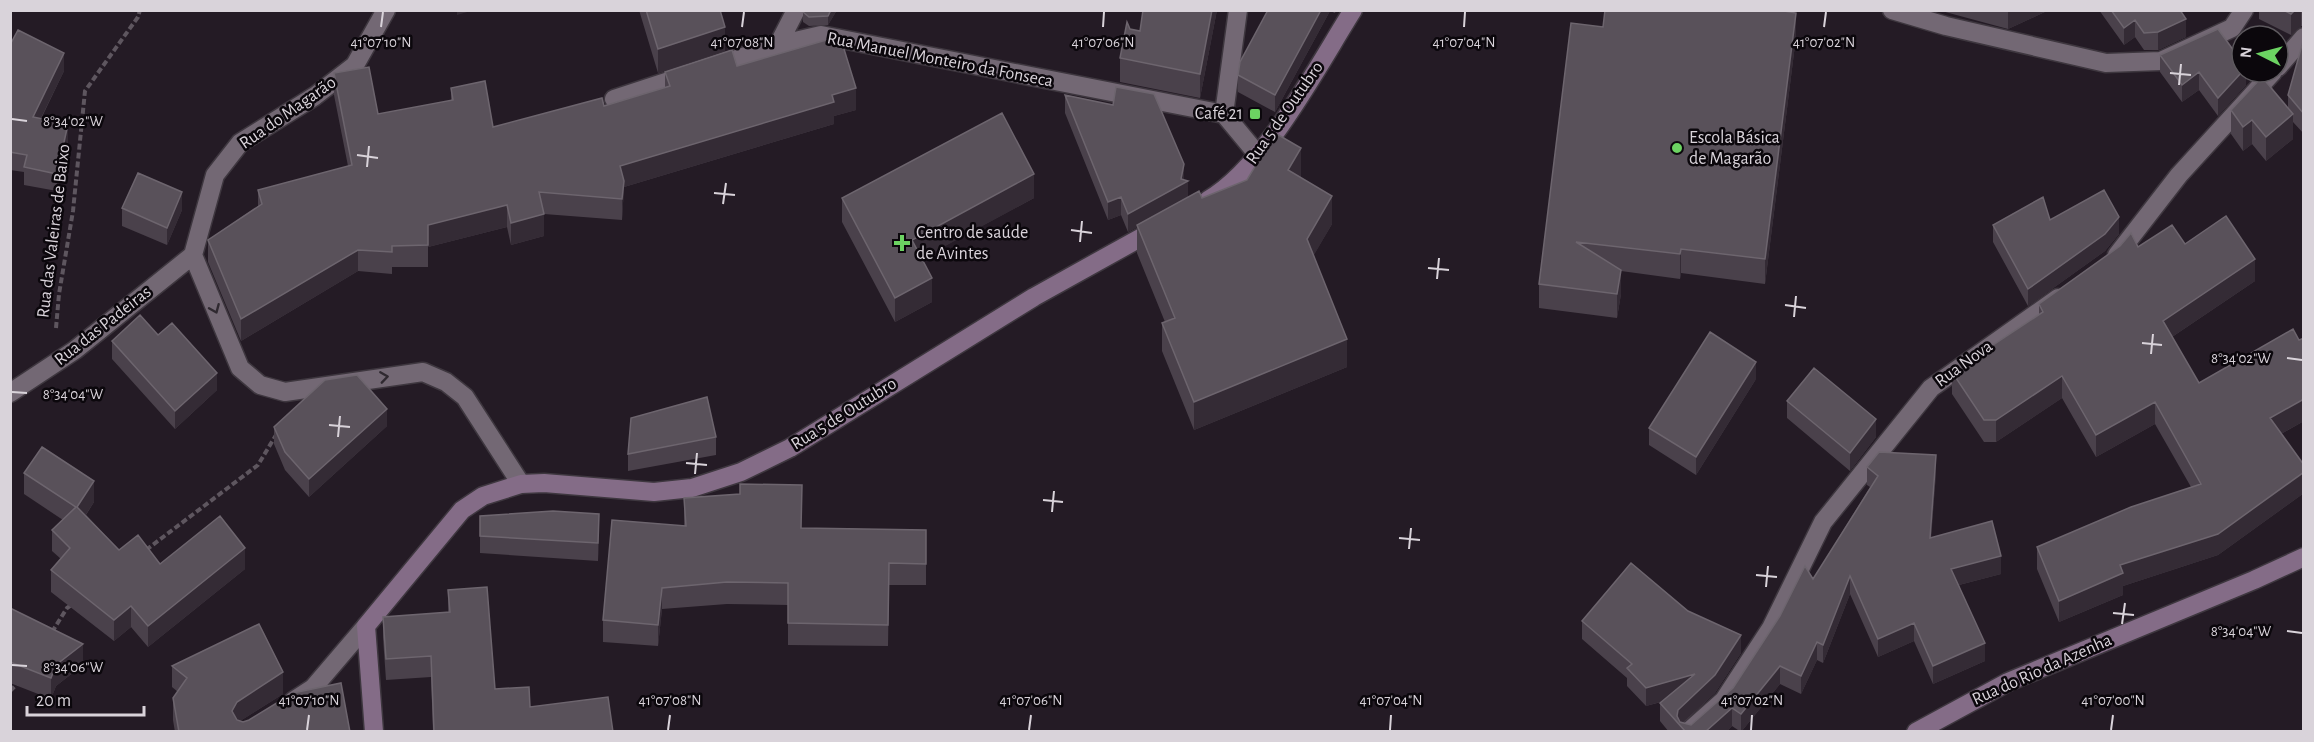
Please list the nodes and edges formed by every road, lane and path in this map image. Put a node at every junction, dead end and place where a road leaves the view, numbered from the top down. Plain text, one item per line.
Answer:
1 (140, 10) edge
2 (386, 10) edge
3 (796, 10) edge
4 (1238, 10) edge
5 (1353, 10) edge
6 (1892, 10) edge
7 (2244, 10) edge
8 (2304, 37) edge
9 (778, 45) junction
10 (2290, 53) edge
11 (2262, 84) edge
12 (614, 99) dead end
13 (1224, 114) junction
14 (1258, 155) junction
15 (1195, 207) edge
16 (1175, 219) edge
17 (193, 255) junction
18 (2104, 266) edge
19 (2074, 286) edge
20 (52, 365) junction
21 (295, 390) junction
22 (10, 393) edge
23 (521, 484) junction
24 (137, 556) edge
25 (2304, 557) edge
26 (76, 602) edge
27 (366, 626) junction
28 (49, 637) edge
29 (25, 676) edge
30 (10, 691) edge
31 (273, 713) edge
32 (374, 732) edge
33 (1688, 732) edge
34 (1916, 732) edge

1 - 20 path, Rua das Valeiras de Baixo
2 - 17 street, Rua do Magarão
3 - 9 street
4 - 13 street
5 - 14 street, Rua 5 de Outubro
6 - 7 street
8 - 10 street
9 - 12 street, Rua Manuel Monteiro da Fonseca
9 - 13 street, Rua Manuel Monteiro da Fonseca
11 - 18 street
13 - 14 street
14 - 15 street, Rua 5 de Outubro
16 - 23 street, Rua 5 de Outubro
17 - 20 street, Rua das Padeiras
17 -> 21 street
19 - 33 street, Rua Nova
20 - 22 street, Rua das Padeiras
21 -> 23 street
21 - 24 path
23 - 27 street, Rua 5 de Outubro
25 - 34 street, Rua do Rio da Azenha
26 - 28 path
27 - 31 street
27 - 32 street
29 - 30 path

